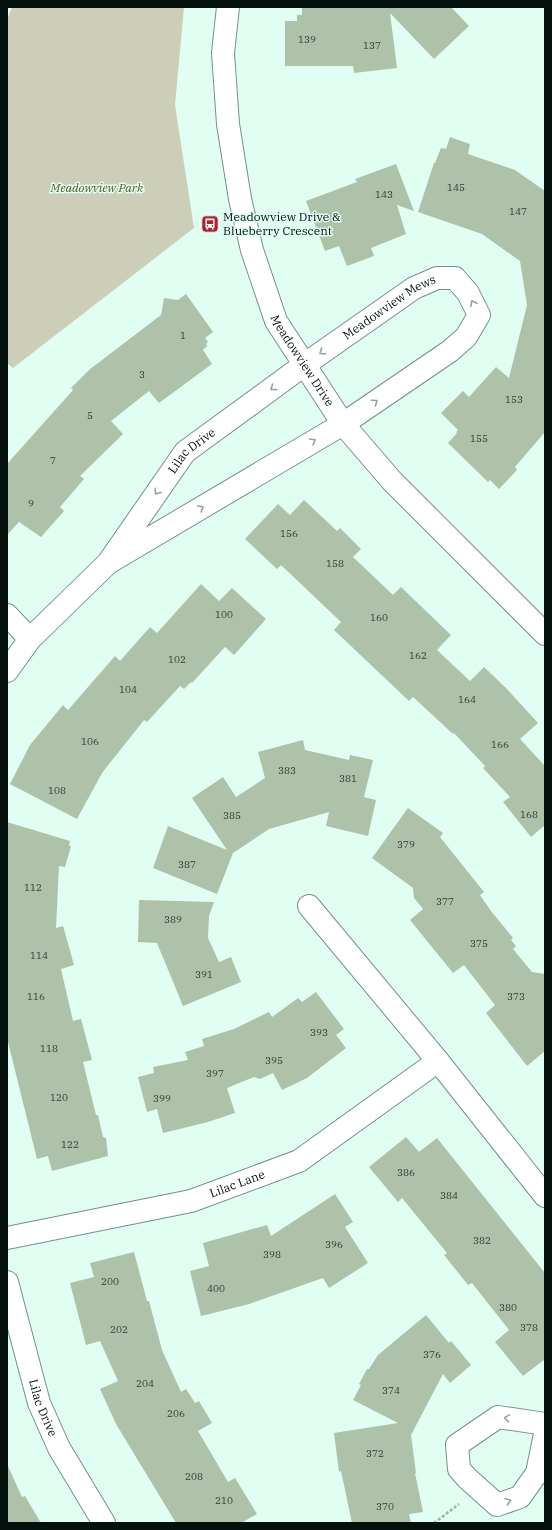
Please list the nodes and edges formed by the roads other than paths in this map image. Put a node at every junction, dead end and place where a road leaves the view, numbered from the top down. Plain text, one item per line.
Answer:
1 (228, 7) edge
2 (304, 365) junction
3 (343, 424) junction
4 (108, 563) junction
5 (7, 615) edge
6 (545, 634) edge
7 (30, 638) junction
8 (7, 671) edge
9 (309, 906) dead end
10 (438, 1061) junction
11 (545, 1196) edge
12 (7, 1238) edge
13 (7, 1282) edge
14 (545, 1424) edge
15 (545, 1434) edge
16 (104, 1523) edge

1 - 2 street, Meadowview Drive
2 - 3 street, Meadowview Drive
3 -> 2 street, Meadowview Mews
2 -> 4 street, Lilac Drive
4 -> 3 street, Lilac Drive
3 - 6 street, Meadowview Drive
4 - 7 street, Lilac Drive
5 - 7 street
7 - 8 street, Lilac Drive
9 - 10 street
10 - 11 street
10 - 12 street, Lilac Lane
13 - 16 street, Lilac Drive
14 -> 15 street

